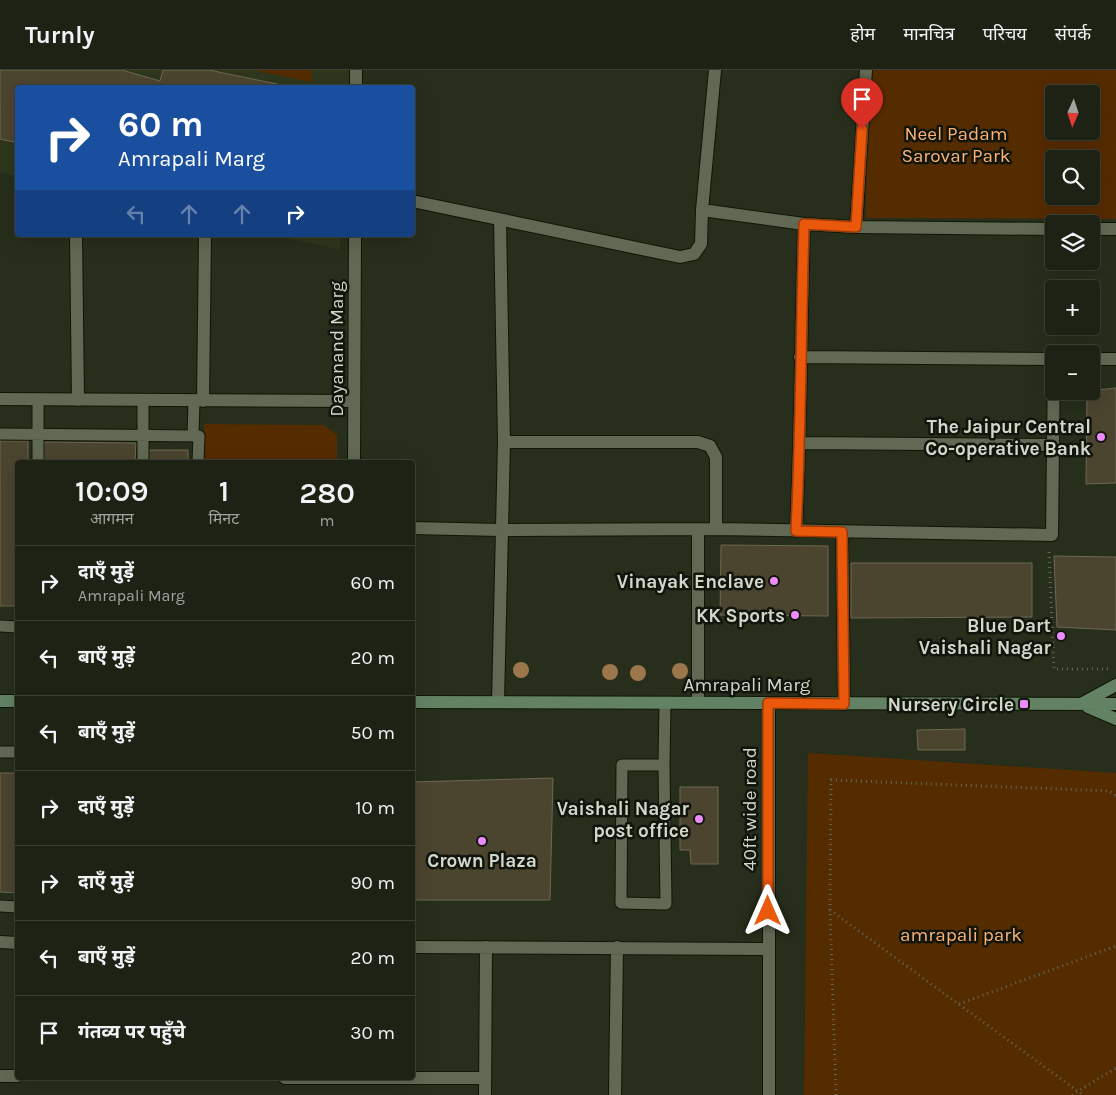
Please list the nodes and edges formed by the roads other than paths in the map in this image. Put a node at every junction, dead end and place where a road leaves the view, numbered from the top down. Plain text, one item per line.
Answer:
1 (356, 70) edge
2 (715, 70) edge
3 (866, 70) edge
4 (356, 85) edge
5 (415, 202) edge
6 (702, 210) junction
7 (500, 220) junction
8 (804, 224) junction
9 (856, 227) junction
10 (1045, 229) edge
11 (1100, 229) edge
12 (1116, 229) edge
13 (76, 237) edge
14 (205, 237) edge
15 (355, 237) edge
16 (800, 357) junction
17 (1045, 359) edge
18 (1100, 359) edge
19 (1116, 359) edge
20 (0, 399) edge
21 (38, 400) junction
22 (78, 400) junction
23 (143, 400) junction
24 (1054, 400) edge
25 (198, 401) junction
26 (354, 402) junction
27 (0, 434) edge
28 (37, 434) junction
29 (143, 435) junction
30 (193, 436) junction
31 (504, 442) junction
32 (800, 443) junction
33 (1054, 445) junction
34 (38, 460) edge
35 (142, 460) edge
36 (198, 460) edge
37 (354, 460) edge
38 (415, 528) edge
39 (716, 529) junction
40 (501, 530) junction
41 (698, 530) junction
42 (796, 531) junction
43 (842, 532) junction
44 (0, 626) edge
45 (15, 627) edge
46 (1116, 685) edge
47 (0, 701) edge
48 (15, 701) edge
49 (415, 702) edge
50 (498, 702) junction
51 (698, 702) junction
52 (665, 703) junction
53 (768, 703) junction
54 (844, 704) junction
55 (1081, 704) junction
56 (1116, 704) edge
57 (1116, 719) edge
58 (0, 752) edge
59 (15, 752) edge
60 (664, 765) junction
61 (0, 906) edge
62 (15, 907) edge
63 (0, 942) edge
64 (15, 943) edge
65 (415, 946) edge
66 (486, 947) junction
67 (617, 947) junction
68 (768, 949) junction
69 (0, 1076) edge
70 (15, 1076) edge
71 (415, 1078) edge
72 (485, 1078) junction
73 (485, 1095) edge
74 (615, 1095) edge
75 (769, 1095) edge

1 - 4 street
2 - 6 street
3 - 9 street
5 - 7 street
6 - 7 street
6 - 8 street
7 - 31 street
8 - 9 street
8 - 16 street
9 - 10 street
11 - 12 street
13 - 22 street
14 - 25 street
15 - 26 street, Dayanand Marg
16 - 17 street
16 - 32 street
18 - 19 street
20 - 21 street
21 - 22 street
21 - 28 lane
22 - 23 street
23 - 25 street
23 - 29 lane
24 - 33 street
25 - 26 street
25 - 30 lane
26 - 37 street, Dayanand Marg
27 - 28 lane
28 - 29 lane
28 - 34 lane
29 - 30 lane
29 - 35 lane
30 - 36 lane
31 - 39 street
31 - 40 street
32 - 33 street
32 - 42 street
33 - 43 street
38 - 40 street
39 - 41 street
39 - 42 street
40 - 41 street
40 - 50 street
41 - 51 street
42 - 43 street
43 - 54 street
44 - 45 lane
46 - 55 street
47 - 48 street
49 - 50 street, Amrapali Marg
50 - 52 street, Amrapali Marg
51 - 52 street, Amrapali Marg
51 - 53 street, Amrapali Marg
52 - 60 lane
53 - 54 street, Amrapali Marg
53 - 68 street, 40ft wide road
54 - 55 street, Amrapali Marg
55 - 56 street, Amrapali Marg
55 - 57 street
58 - 59 lane
60 - 60 lane
61 - 62 lane
63 - 64 street
65 - 66 street
66 - 67 street
66 - 72 street
67 - 68 street
67 - 74 street
68 - 75 street, 40ft wide road
69 - 70 street
71 - 72 street
72 - 73 street

